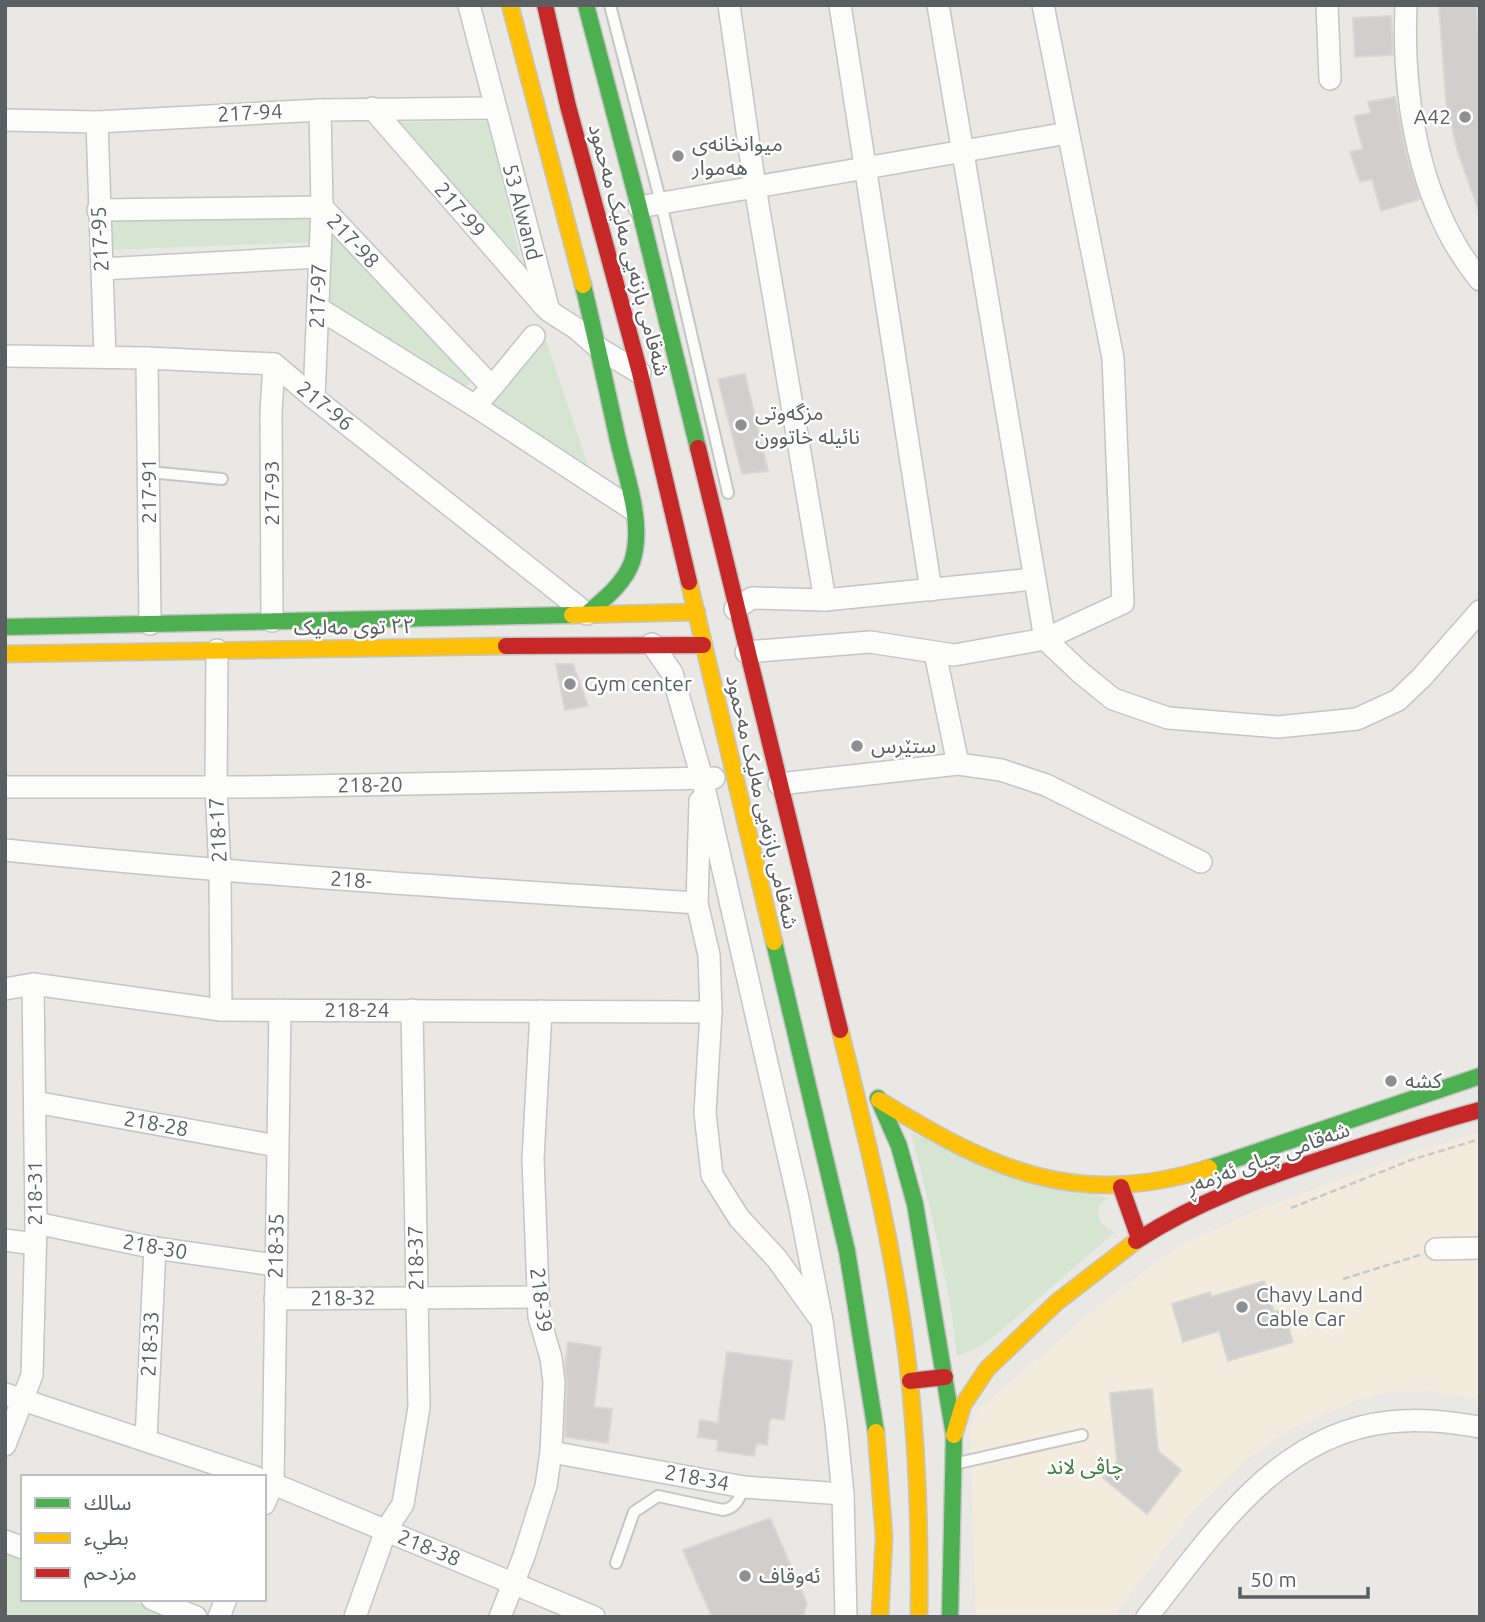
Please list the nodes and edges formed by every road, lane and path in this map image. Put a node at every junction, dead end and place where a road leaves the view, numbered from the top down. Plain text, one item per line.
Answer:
1 (469, 5) edge
2 (510, 5) edge
3 (545, 5) edge
4 (586, 5) edge
5 (610, 5) edge
6 (729, 5) edge
7 (840, 5) edge
8 (938, 5) edge
9 (1043, 5) edge
10 (1327, 5) edge
11 (1406, 5) edge
12 (576, 52) junction
13 (1330, 79) dead end
14 (588, 100) junction
15 (495, 107) junction
16 (372, 108) junction
17 (320, 110) junction
18 (5, 120) edge
19 (97, 122) junction
20 (1068, 133) junction
21 (963, 152) junction
22 (865, 169) junction
23 (755, 187) junction
24 (661, 203) junction
25 (322, 207) junction
26 (639, 207) junction
27 (99, 210) junction
28 (319, 257) junction
29 (102, 269) junction
30 (1480, 280) edge
31 (318, 308) junction
32 (549, 311) junction
33 (534, 336) dead end
34 (600, 349) junction
35 (5, 356) edge
36 (105, 357) junction
37 (147, 358) junction
38 (274, 364) junction
39 (640, 373) junction
40 (492, 387) junction
41 (314, 398) junction
42 (475, 406) junction
43 (149, 472) junction
44 (222, 479) dead end
45 (730, 503) dead end
46 (632, 509) junction
47 (1034, 579) junction
48 (931, 590) junction
49 (745, 597) junction
50 (825, 600) junction
51 (1480, 611) edge
52 (697, 612) junction
53 (587, 614) junction
54 (272, 621) junction
55 (150, 624) junction
56 (5, 627) edge
57 (1045, 639) junction
58 (652, 644) junction
59 (703, 645) junction
60 (217, 650) junction
61 (746, 652) junction
62 (935, 653) junction
63 (5, 654) edge
64 (958, 764) junction
65 (735, 776) junction
66 (702, 778) junction
67 (779, 784) junction
68 (5, 787) edge
69 (215, 787) junction
70 (5, 850) edge
71 (1201, 862) dead end
72 (220, 871) junction
73 (697, 903) junction
74 (33, 984) junction
75 (5, 989) edge
76 (221, 1010) junction
77 (280, 1010) junction
78 (412, 1010) junction
79 (541, 1011) junction
80 (711, 1012) junction
81 (847, 1058) junction
82 (1480, 1076) edge
83 (879, 1100) junction
84 (35, 1102) junction
85 (1480, 1110) edge
86 (1480, 1139) edge
87 (277, 1146) junction
88 (1121, 1187) junction
89 (1291, 1208) dead end
90 (36, 1223) junction
91 (1139, 1238) junction
92 (5, 1240) edge
93 (34, 1244) junction
94 (155, 1248) junction
95 (1480, 1248) edge
96 (1436, 1249) joint
97 (275, 1265) junction
98 (1343, 1279) dead end
99 (538, 1297) junction
100 (417, 1298) junction
101 (275, 1299) junction
102 (822, 1321) junction
103 (946, 1377) junction
104 (910, 1381) junction
105 (13, 1397) edge
106 (1480, 1427) edge
107 (954, 1434) junction
108 (1082, 1436) dead end
109 (146, 1440) junction
110 (5, 1445) edge
111 (551, 1452) junction
112 (954, 1464) junction
113 (249, 1475) edge
114 (264, 1475) edge
115 (266, 1481) edge
116 (744, 1487) junction
117 (843, 1494) junction
118 (386, 1530) junction
119 (616, 1563) dead end
120 (514, 1583) junction
121 (157, 1601) edge
122 (196, 1617) edge
123 (355, 1617) edge
124 (500, 1617) edge
125 (594, 1617) edge
126 (846, 1617) edge
127 (880, 1617) edge
128 (919, 1617) edge
129 (950, 1617) edge
130 (1147, 1617) edge

1 - 15 street, 53 Alwand
2 - 34 main road
3 - 12 main road, شەقامی بازنەیی مەلیک مەحمود
4 - 12 main road, شەقامی بازنەیی مەلیک مەحمود
5 - 24 lane
6 - 23 street
7 - 22 street
8 - 21 street
9 - 20 street
10 - 13 street
11 - 30 street
12 - 14 main road, شەقامی بازنەیی مەلیک مەحمود
12 - 14 main road, شەقامی بازنەیی مەلیک مەحمود
14 - 26 main road, شەقامی بازنەیی مەلیک مەحمود
14 - 39 main road, شەقامی بازنەیی مەلیک مەحمود
15 - 16 street, 217-94
15 - 32 street, 53 Alwand
16 - 17 street, 217-94
16 - 32 street, 217-99
17 - 19 street, 217-94
17 - 25 street, 217-97
18 - 19 street, 217-94
19 - 27 street, 217-95
20 - 21 street
20 - 57 street
21 - 22 street
21 - 47 street
22 - 23 street
22 - 48 street
23 - 24 street
23 - 50 street
24 - 26 street
24 - 45 lane
25 - 27 street, 217-98
25 - 28 street, 217-97
25 - 40 street, 217-98
26 - 49 main road, شەقامی بازنەیی مەلیک مەحمود
27 - 29 street, 217-95
28 - 29 street
28 - 31 street, 217-97
29 - 36 street, 217-95
31 - 41 street, 217-97
31 - 42 street
32 - 34 street
33 - 40 street
34 - 39 street
34 - 46 main road
35 - 36 street
36 - 37 street
37 - 38 street
37 - 43 street, 217-91
38 - 41 street, 217-96
38 - 54 street, 217-93
39 - 52 main road, شەقامی بازنەیی مەلیک مەحمود
40 - 42 street
41 - 53 street, 217-96
42 - 46 street
43 - 44 lane
43 - 55 street, 217-91
46 - 53 main road
47 - 48 street
47 - 57 street
48 - 50 street
49 - 50 street
49 - 61 main road, شەقامی بازنەیی مەلیک مەحمود
51 - 57 street
52 - 53 main road, ٢٢ توی مەلیک
52 - 59 main road, شەقامی بازنەیی مەلیک مەحمود
53 - 54 main road, ٢٢ توی مەلیک
54 - 55 main road, ٢٢ توی مەلیک
55 - 56 main road, ٢٢ توی مەلیک
57 - 62 street
58 - 59 main road, ٢٢ توی مەلیک
58 - 60 main road, ٢٢ توی مەلیک
58 - 66 street
59 - 65 main road, شەقامی بازنەیی مەلیک مەحمود
60 - 63 main road, ٢٢ توی مەلیک
60 - 69 street, 218-17
61 - 62 street
61 - 67 main road, شەقامی بازنەیی مەلیک مەحمود
62 - 64 street
64 - 67 street
64 - 71 street
65 - 66 street, 218-20
65 - 127 main road, شەقامی بازنەیی مەلیک مەحمود
66 - 69 street, 218-20
66 - 73 street
66 - 102 street
67 - 81 main road, شەقامی بازنەیی مەلیک مەحمود
68 - 69 street, 218-20
69 - 72 street, 218-17
70 - 72 street, 218-
72 - 73 street, 218-
72 - 76 street, 218-17
73 - 80 street
74 - 75 street, 218-24
74 - 76 street, 218-24
74 - 84 street, 218-31
76 - 77 street, 218-24
77 - 78 street, 218-24
77 - 87 street, 218-35
78 - 79 street, 218-24
78 - 100 street, 218-37
79 - 80 street, 218-24
79 - 99 street, 218-39
80 - 102 street
81 - 83 main road
81 - 104 main road, شەقامی بازنەیی مەلیک مەحمود
82 - 88 main road, شەقامی چیای ئەزمەڕ
83 - 88 main road, شەقامی چیای ئەزمەڕ
83 - 103 main road
84 - 87 street, 218-28
84 - 90 street, 218-31
85 - 91 main road, شەقامی چیای ئەزمەڕ
86 - 89 path
87 - 97 street, 218-35
88 - 91 main road
90 - 93 street, 218-31
90 - 94 street, 218-30
91 - 107 main road, شەقامی چیای ئەزمەڕ
92 - 93 street
93 - 105 street, 218-31
94 - 97 street, 218-30
94 - 109 street, 218-33
95 - 96 street
96 - 98 path
97 - 101 street, 218-35
99 - 100 street, 218-32
99 - 111 street, 218-39
100 - 101 street, 218-32
100 - 118 street, 218-37
101 - 114 street, 218-35
102 - 117 street
103 - 104 main road
103 - 107 main road
104 - 128 main road, شەقامی بازنەیی مەلیک مەحمود
105 - 109 street, 218-38
105 - 110 street, 218-31
106 - 130 street
107 - 112 main road
108 - 112 lane
109 - 113 street, 218-38
111 - 116 street, 218-34
111 - 120 street, 218-39
112 - 129 main road
115 - 118 street, 218-38
116 - 117 street, 218-34
116 - 119 lane
117 - 126 street
118 - 120 street, 218-38
118 - 123 street
120 - 124 street, 218-39
120 - 125 street, 218-38
121 - 122 street

